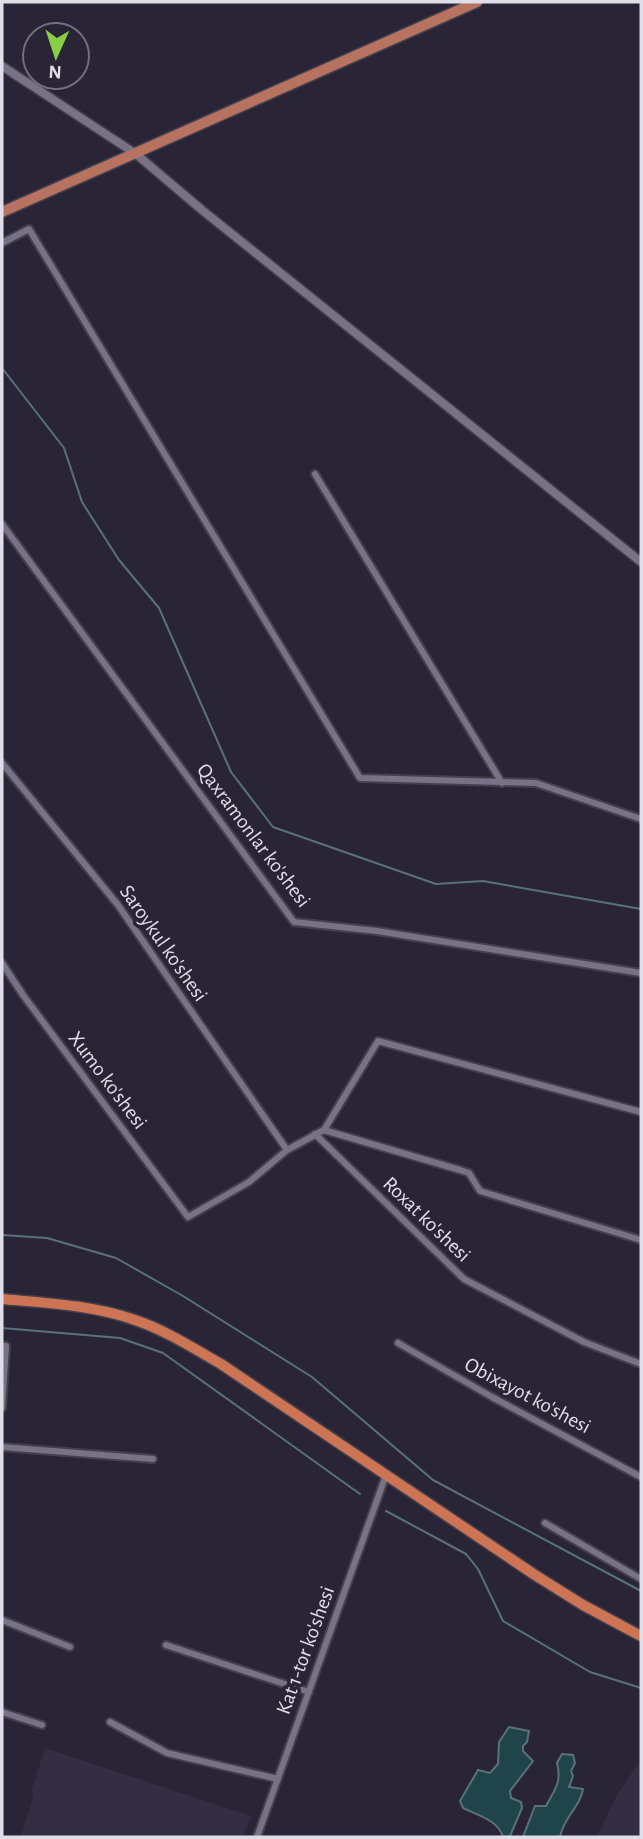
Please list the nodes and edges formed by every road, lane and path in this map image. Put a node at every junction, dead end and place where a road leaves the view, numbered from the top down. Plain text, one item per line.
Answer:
1 (477, 2) edge
2 (2, 66) edge
3 (136, 154) junction
4 (2, 212) edge
5 (2, 243) edge
6 (315, 474) dead end
7 (2, 523) edge
8 (641, 562) edge
9 (2, 763) edge
10 (502, 783) junction
11 (641, 818) edge
12 (2, 963) edge
13 (641, 973) edge
14 (641, 1112) edge
15 (324, 1130) junction
16 (315, 1135) junction
17 (287, 1150) junction
18 (641, 1240) edge
19 (2, 1299) edge
20 (398, 1343) dead end
21 (4, 1346) edge
22 (641, 1364) edge
23 (2, 1408) edge
24 (2, 1447) edge
25 (153, 1459) dead end
26 (386, 1475) junction
27 (641, 1476) edge
28 (545, 1523) dead end
29 (641, 1579) edge
30 (2, 1620) edge
31 (641, 1636) edge
32 (166, 1645) dead end
33 (70, 1647) dead end
34 (309, 1692) junction
35 (2, 1712) edge
36 (110, 1722) dead end
37 (42, 1725) dead end
38 (278, 1779) junction
39 (257, 1837) edge

1 - 3 main road
2 - 3 street
3 - 4 main road
3 - 8 street
5 - 10 street
6 - 10 street
7 - 13 street, Qaxramonlar ko'shesi
9 - 17 street, Saroykul ko'shesi
10 - 11 street
12 - 17 street, Xumo ko'shesi
14 - 15 street
15 - 16 street
15 - 18 street
16 - 17 street
16 - 22 street, Roxat ko'shesi
19 - 26 highway
20 - 27 street, Obixayot ko'shesi
21 - 23 street
24 - 25 street
26 - 31 highway
26 - 34 street, Kat 1-tor ko'shesi
28 - 29 street
30 - 33 street
32 - 34 street
34 - 38 street, Kat 1-tor ko'shesi
35 - 37 street
36 - 38 street
38 - 39 street, Kat 1-tor ko'shesi

